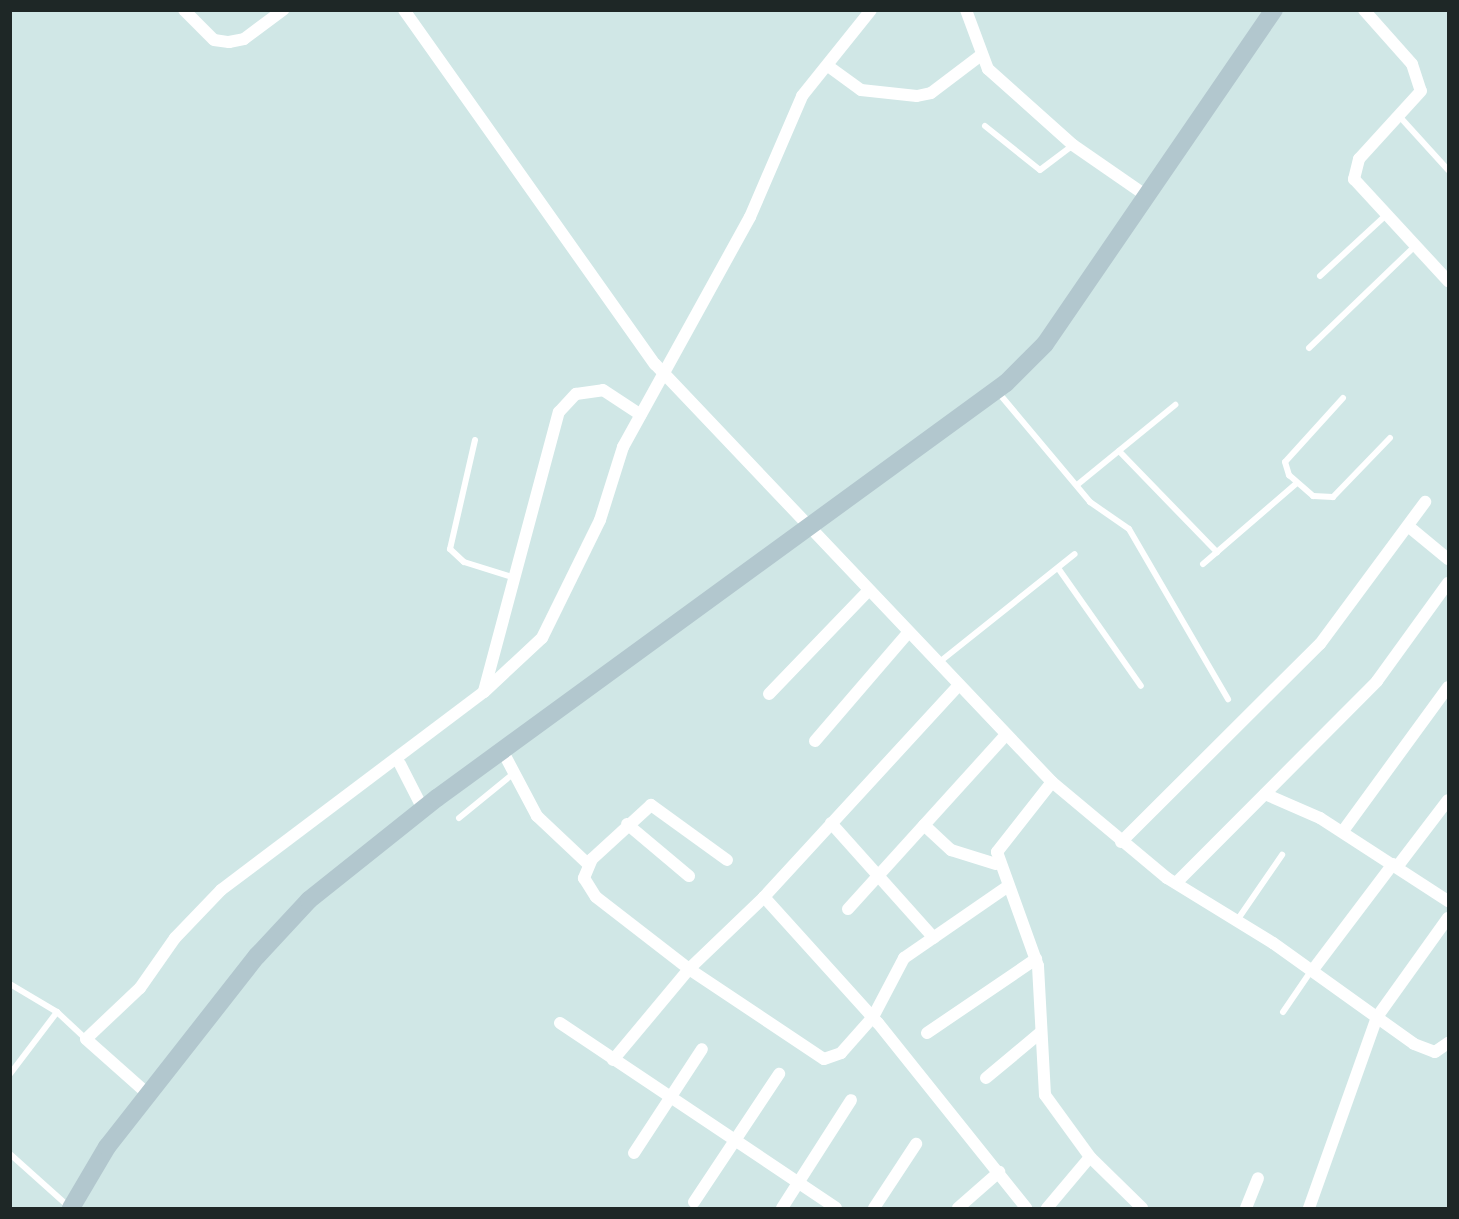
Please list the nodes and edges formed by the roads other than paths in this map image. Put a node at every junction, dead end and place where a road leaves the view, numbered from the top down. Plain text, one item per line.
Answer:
1 (184, 10) edge
2 (283, 10) edge
3 (404, 10) edge
4 (871, 10) edge
5 (966, 10) edge
6 (1274, 10) edge
7 (1364, 10) edge
8 (981, 55) junction
9 (828, 66) junction
10 (1400, 117) junction
11 (985, 126) dead end
12 (1073, 145) junction
13 (1449, 170) edge
14 (1148, 197) junction
15 (1386, 215) junction
16 (1415, 246) junction
17 (1320, 276) dead end
18 (1449, 281) edge
19 (1309, 348) dead end
20 (665, 374) junction
21 (996, 390) junction
22 (1343, 398) dead end
23 (1175, 405) dead end
24 (641, 415) junction
25 (1390, 438) dead end
26 (476, 440) dead end
27 (1119, 451) junction
28 (1297, 483) junction
29 (1077, 485) junction
30 (1425, 502) dead end
31 (810, 526) junction
32 (1408, 526) junction
33 (1217, 552) junction
34 (1075, 554) dead end
35 (1449, 559) edge
36 (1203, 564) dead end
37 (1058, 568) junction
38 (515, 578) junction
39 (1449, 583) edge
40 (867, 592) junction
41 (907, 634) junction
42 (936, 665) junction
43 (1141, 686) dead end
44 (957, 687) junction
45 (1449, 687) edge
46 (484, 692) junction
47 (769, 694) dead end
48 (1228, 699) dead end
49 (1005, 736) junction
50 (815, 741) dead end
51 (502, 750) junction
52 (400, 764) dead end
53 (514, 773) junction
54 (1052, 782) junction
55 (1265, 794) junction
56 (1449, 800) edge
57 (423, 809) junction
58 (459, 818) dead end
59 (831, 823) junction
60 (627, 824) junction
61 (924, 825) junction
62 (1343, 831) junction
63 (1122, 842) junction
64 (1282, 855) dead end
65 (727, 860) dead end
66 (588, 864) junction
67 (996, 864) junction
68 (1395, 866) junction
69 (880, 874) junction
70 (689, 876) dead end
71 (1176, 883) junction
72 (1007, 887) junction
73 (764, 897) junction
74 (1449, 901) edge
75 (849, 909) dead end
76 (1449, 918) edge
77 (1238, 920) junction
78 (934, 938) junction
79 (1036, 959) junction
80 (689, 969) junction
81 (1312, 971) junction
82 (10, 984) edge
83 (57, 1012) junction
84 (1283, 1012) dead end
85 (873, 1017) junction
86 (1377, 1017) junction
87 (560, 1023) dead end
88 (927, 1033) dead end
89 (1041, 1033) junction
90 (86, 1039) junction
91 (1449, 1043) edge
92 (702, 1049) dead end
93 (613, 1060) junction
94 (10, 1074) edge
95 (780, 1074) dead end
96 (986, 1077) dead end
97 (149, 1095) junction
98 (671, 1099) junction
99 (851, 1100) dead end
100 (735, 1141) junction
101 (916, 1144) dead end
102 (634, 1153) dead end
103 (10, 1154) edge
104 (1090, 1157) junction
105 (999, 1172) junction
106 (1258, 1178) dead end
107 (801, 1182) junction
108 (694, 1202) dead end
109 (71, 1208) edge
110 (782, 1209) edge
111 (836, 1209) edge
112 (874, 1209) edge
113 (958, 1209) edge
114 (1026, 1209) edge
115 (1047, 1209) edge
116 (1142, 1209) edge
117 (1246, 1209) edge
118 (1309, 1209) edge

1 - 2 street
3 - 20 street
4 - 9 street
5 - 8 street
6 - 14 main road
7 - 10 street
8 - 9 street
8 - 12 street
9 - 20 street
10 - 13 lane
10 - 15 street
11 - 12 lane
12 - 14 street
14 - 21 main road
15 - 16 street
15 - 17 lane
16 - 18 street
16 - 19 lane
20 - 24 street
20 - 31 street
21 - 29 lane
21 - 31 main road
22 - 28 lane
23 - 27 lane
24 - 38 street
24 - 46 street
25 - 28 lane
26 - 38 lane
27 - 29 lane
27 - 33 lane
28 - 33 lane
29 - 48 lane
30 - 32 street
31 - 40 street
31 - 51 main road
32 - 35 street
32 - 63 street
33 - 36 lane
34 - 37 lane
37 - 42 lane
37 - 43 lane
38 - 46 street
39 - 55 street
40 - 41 street
40 - 47 street
41 - 42 street
41 - 50 street
42 - 44 street
44 - 49 street
44 - 59 street
45 - 62 street
46 - 90 street
49 - 54 street
49 - 61 street
51 - 53 street
51 - 57 main road
52 - 57 street
53 - 58 lane
53 - 66 street
54 - 63 street
54 - 67 street
55 - 62 street
55 - 71 street
56 - 68 street
57 - 97 main road
59 - 69 street
59 - 73 street
60 - 65 street
60 - 66 street
60 - 70 street
61 - 67 street
61 - 69 street
62 - 68 street
63 - 71 street
64 - 77 lane
66 - 80 street
67 - 72 street
68 - 74 street
68 - 81 street
69 - 75 street
69 - 78 street
71 - 77 street
72 - 78 street
72 - 79 street
73 - 80 street
73 - 85 street
76 - 86 street
77 - 81 street
78 - 85 street
79 - 88 street
79 - 89 street
80 - 85 street
80 - 93 street
81 - 84 lane
81 - 86 street
82 - 83 lane
83 - 90 lane
83 - 94 lane
85 - 105 street
86 - 91 street
86 - 118 street
87 - 93 street
89 - 96 street
89 - 104 street
90 - 97 street
92 - 98 street
93 - 98 street
95 - 100 street
97 - 109 main road
98 - 100 street
98 - 102 street
99 - 107 street
100 - 107 street
100 - 108 street
101 - 112 street
103 - 109 lane
104 - 115 street
104 - 116 street
105 - 113 street
105 - 114 street
106 - 117 street
107 - 110 street
107 - 111 street

